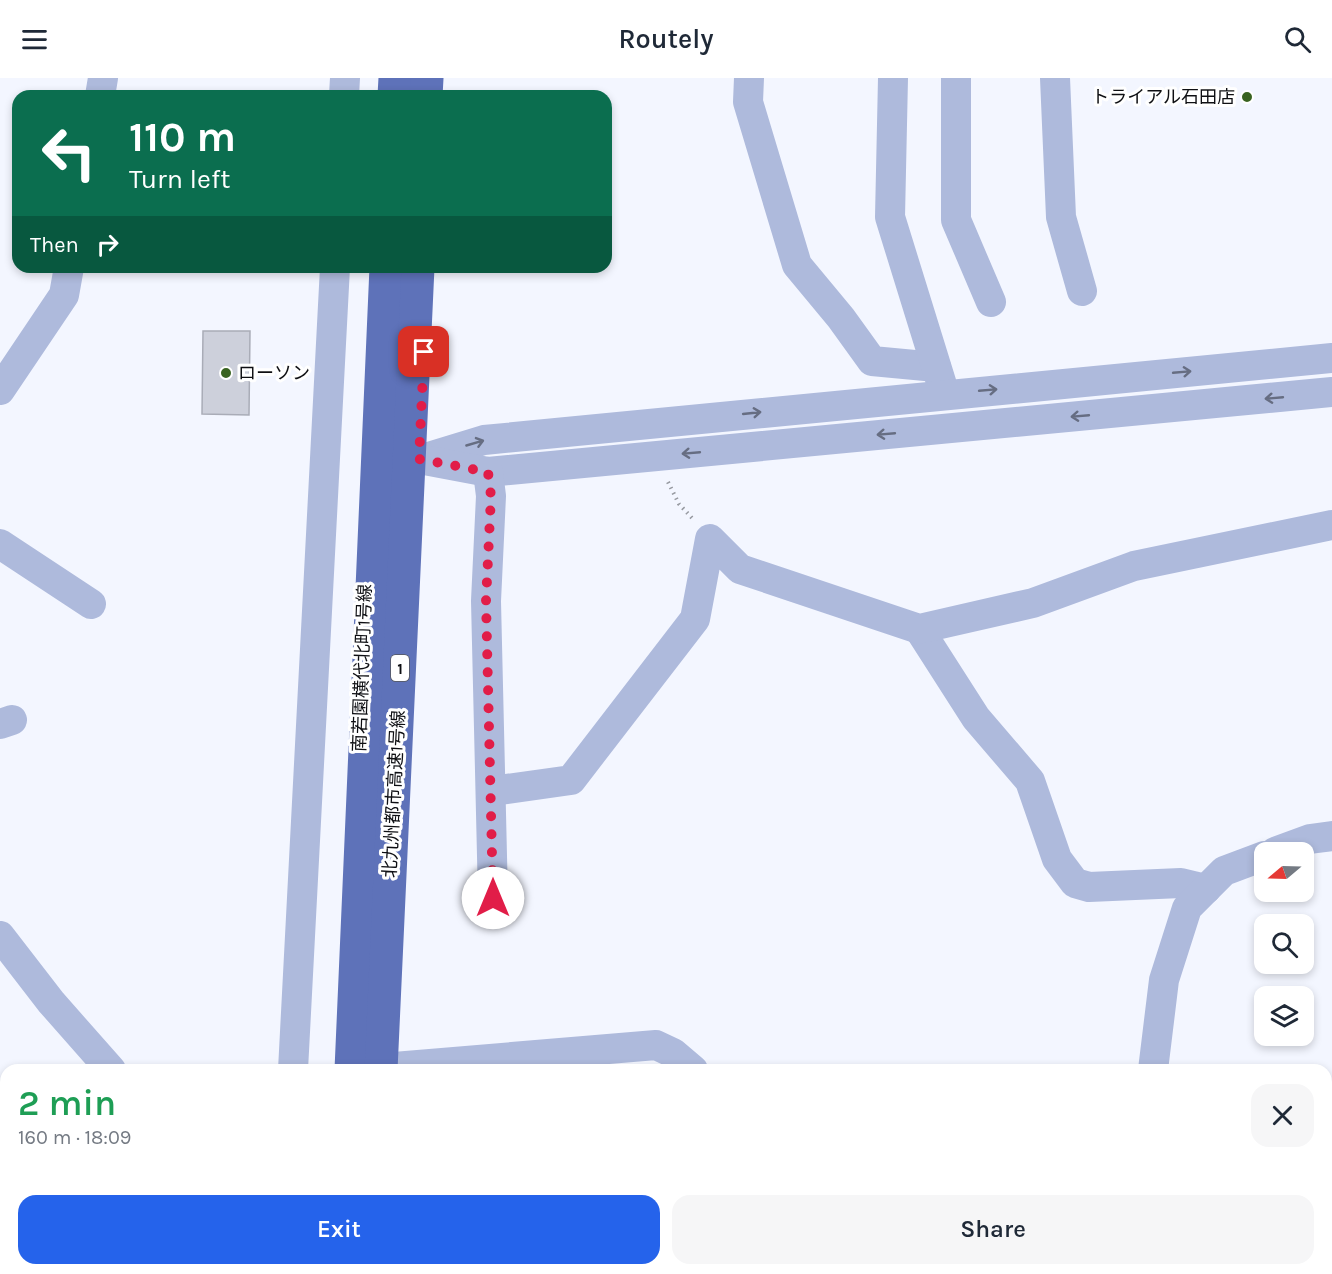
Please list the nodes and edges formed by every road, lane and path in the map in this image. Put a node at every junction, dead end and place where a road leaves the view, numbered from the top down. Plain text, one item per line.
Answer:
1 (749, 78) edge
2 (892, 78) edge
3 (956, 78) edge
4 (1055, 78) edge
5 (68, 273) edge
6 (335, 273) edge
7 (381, 273) edge
8 (386, 273) edge
9 (418, 273) edge
10 (428, 273) edge
11 (1082, 291) dead end
12 (991, 302) dead end
13 (1332, 358) edge
14 (940, 380) junction
15 (0, 390) edge
16 (1332, 392) edge
17 (654, 456) junction
18 (419, 459) junction
19 (371, 464) junction
20 (488, 472) junction
21 (1332, 525) edge
22 (710, 539) junction
23 (0, 544) edge
24 (91, 604) dead end
25 (919, 629) junction
26 (492, 791) junction
27 (1332, 836) edge
28 (1302, 842) edge
29 (1254, 860) edge
30 (1206, 889) junction
31 (493, 898) dead end
32 (0, 936) edge
33 (106, 1064) edge
34 (293, 1064) edge
35 (345, 1064) edge
36 (351, 1064) edge
37 (386, 1064) edge
38 (386, 1064) edge
39 (433, 1064) edge
40 (686, 1064) edge
41 (1154, 1064) edge

1 - 14 street
2 - 14 street
3 - 12 street
4 - 11 street
5 - 15 street
6 - 34 street
7 - 19 street, 南若園横代北町1号線
8 - 36 highway, 北九州都市高速1号線 / 1, bridge
9 - 37 highway, 北九州都市高速1号線 / 1, bridge
10 - 18 street
14 -> 13 street
18 -> 14 street
16 -> 17 street
17 - 20 street
17 - 22 path
18 - 19 street
18 - 20 street
18 - 38 street
19 - 35 street, 南若園横代北町1号線
20 - 26 street
21 - 25 street
22 - 25 street
22 - 26 street
23 - 24 street
25 - 30 street
26 - 31 street
27 - 28 street
29 - 30 street
30 - 41 street
32 - 33 street
39 - 40 street

